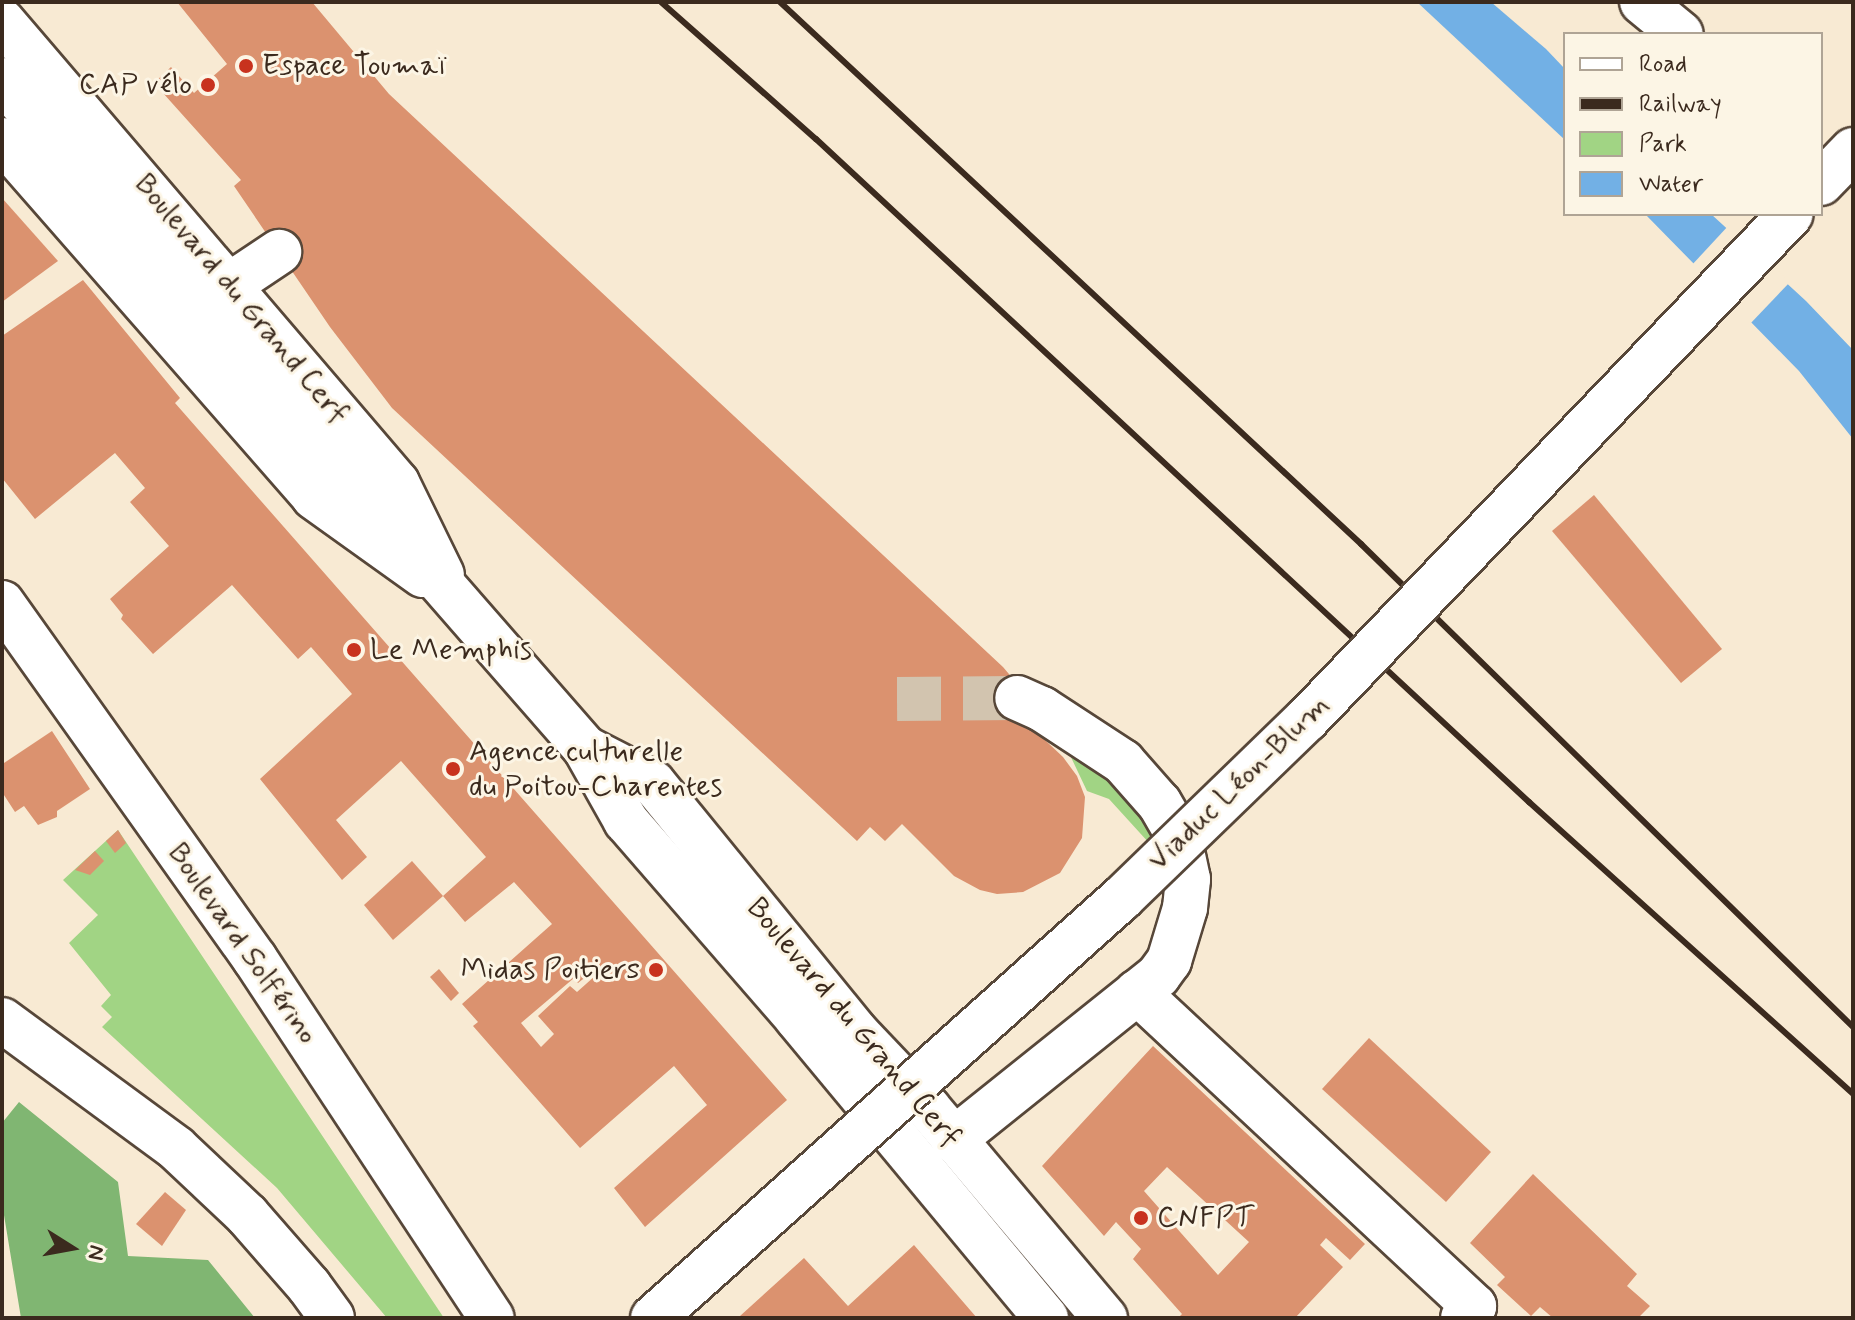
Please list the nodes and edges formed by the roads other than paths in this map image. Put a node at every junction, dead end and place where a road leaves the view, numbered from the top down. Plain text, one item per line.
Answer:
1 (1642, 2) edge
2 (2, 21) edge
3 (1679, 32) edge
4 (2, 80) edge
5 (2, 140) edge
6 (1853, 150) edge
7 (1823, 156) edge
8 (1823, 181) edge
9 (1853, 185) edge
10 (1789, 216) edge
11 (279, 252) dead end
12 (231, 284) junction
13 (451, 595) junction
14 (2, 603) edge
15 (1017, 698) tunnel mouth
16 (585, 748) junction
17 (1137, 992) junction
18 (2, 1020) edge
19 (953, 1140) junction
20 (490, 1309) edge
21 (332, 1318) edge
22 (653, 1318) edge
23 (1046, 1318) edge
24 (1105, 1318) edge
25 (1463, 1318) edge

1 - 3 street
2 - 12 street, Boulevard du Grand Cerf
4 - 13 street, Boulevard du Grand Cerf
5 - 13 street, Boulevard du Grand Cerf
6 - 8 street, bridge
7 - 9 street
10 - 22 street, Viaduc Léon-Blum, bridge
11 - 12 street
12 - 13 street, Boulevard du Grand Cerf
13 - 16 street, Boulevard du Grand Cerf
14 - 20 street, Boulevard Solférino
15 - 17 street
16 - 19 street, Boulevard du Grand Cerf
16 - 23 street, Boulevard du Grand Cerf
17 - 19 street
17 - 25 street
18 - 21 street
19 - 24 street, Boulevard du Grand Cerf

